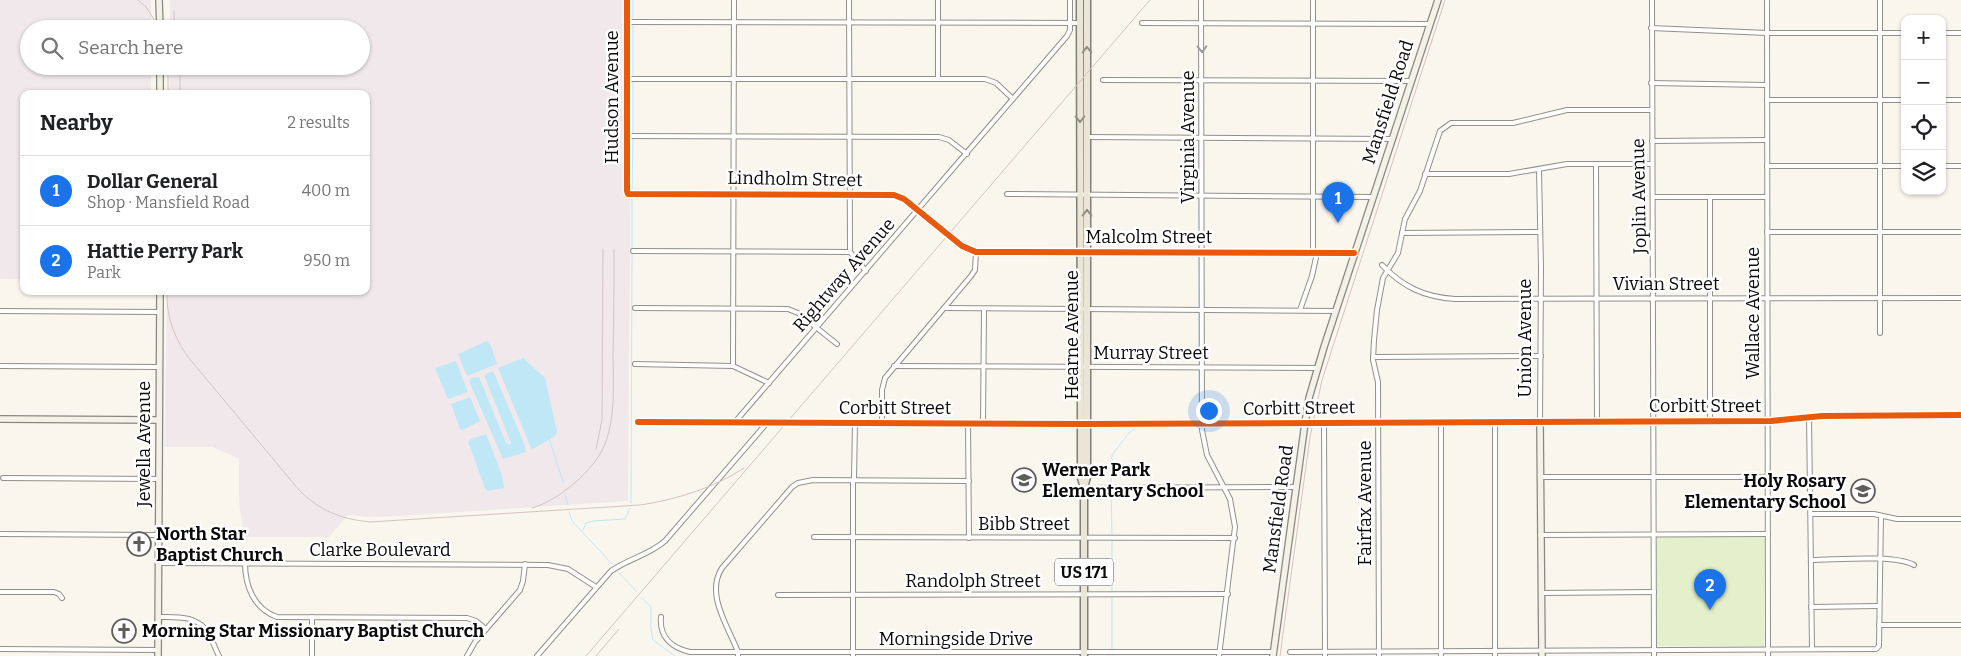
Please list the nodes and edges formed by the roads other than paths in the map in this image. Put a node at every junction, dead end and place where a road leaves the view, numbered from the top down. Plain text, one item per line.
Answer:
1 (161, 0) edge
2 (627, 0) edge
3 (734, 0) edge
4 (849, 0) edge
5 (938, 0) edge
6 (1070, 0) edge
7 (1080, 0) edge
8 (1087, 0) edge
9 (1201, 0) edge
10 (1313, 0) edge
11 (1436, 0) edge
12 (1652, 0) edge
13 (1767, 0) edge
14 (1880, 0) edge
15 (160, 20) edge
16 (627, 22) junction
17 (734, 22) junction
18 (849, 22) junction
19 (938, 23) junction
20 (1070, 23) junction
21 (1080, 23) junction
22 (1142, 23) dead end
23 (1201, 23) junction
24 (1313, 24) junction
25 (1429, 24) junction
26 (1652, 28) junction
27 (1767, 33) junction
28 (1946, 33) edge
29 (1880, 34) junction
30 (1901, 34) edge
31 (1961, 34) edge
32 (160, 75) edge
33 (626, 78) junction
34 (734, 79) junction
35 (849, 79) junction
36 (938, 79) junction
37 (1103, 80) dead end
38 (1202, 80) junction
39 (1313, 81) junction
40 (1411, 81) junction
41 (1651, 82) junction
42 (1767, 86) junction
43 (160, 90) edge
44 (1013, 100) junction
45 (1767, 100) junction
46 (1881, 100) junction
47 (1901, 100) edge
48 (1946, 100) edge
49 (1961, 100) edge
50 (1652, 110) junction
51 (626, 136) junction
52 (734, 136) junction
53 (849, 137) junction
54 (1084, 137) junction
55 (1202, 138) junction
56 (1313, 138) junction
57 (1392, 138) junction
58 (1767, 140) junction
59 (1652, 141) junction
60 (967, 154) junction
61 (1596, 164) junction
62 (1652, 164) junction
63 (1767, 166) junction
64 (1880, 166) junction
65 (1901, 166) edge
66 (1946, 166) edge
67 (1961, 166) edge
68 (1539, 170) junction
69 (1425, 174) junction
70 (628, 194) joint
71 (734, 194) junction
72 (1007, 194) dead end
73 (849, 195) junction
74 (1084, 195) junction
75 (1202, 195) junction
76 (1313, 196) junction
77 (1373, 197) junction
78 (1653, 197) junction
79 (1710, 197) junction
80 (1767, 197) junction
81 (918, 210) junction
82 (1540, 232) junction
83 (1768, 232) junction
84 (1881, 232) junction
85 (1961, 232) edge
86 (1402, 233) junction
87 (948, 235) joint
88 (633, 251) dead end
89 (734, 251) junction
90 (850, 252) junction
91 (976, 252) junction
92 (1084, 252) junction
93 (1202, 252) junction
94 (1315, 253) junction
95 (1354, 253) junction
96 (1382, 265) dead end
97 (1386, 270) junction
98 (866, 271) junction
99 (160, 295) edge
100 (1597, 298) junction
101 (1653, 298) junction
102 (1710, 298) junction
103 (1767, 298) junction
104 (1882, 298) junction
105 (1961, 298) edge
106 (1541, 299) junction
107 (635, 308) dead end
108 (734, 308) junction
109 (944, 308) junction
110 (984, 309) junction
111 (1084, 310) junction
112 (1202, 310) junction
113 (1300, 310) junction
114 (0, 311) edge
115 (1335, 311) junction
116 (159, 312) junction
117 (817, 328) junction
118 (1880, 333) dead end
119 (837, 344) dead end
120 (1540, 356) junction
121 (1373, 357) junction
122 (635, 364) dead end
123 (0, 366) edge
124 (733, 366) junction
125 (894, 366) junction
126 (983, 366) junction
127 (159, 367) junction
128 (1084, 367) junction
129 (1202, 367) junction
130 (1317, 368) junction
131 (769, 383) junction
132 (1961, 415) edge
133 (1809, 416) junction
134 (0, 419) edge
135 (159, 420) junction
136 (1767, 420) junction
137 (1654, 421) junction
138 (1710, 421) junction
139 (638, 422) dead end
140 (735, 422) junction
141 (1324, 422) junction
142 (1378, 422) junction
143 (1441, 422) junction
144 (1495, 422) junction
145 (1540, 422) junction
146 (1597, 422) junction
147 (766, 423) junction
148 (855, 423) junction
149 (882, 423) junction
150 (1305, 423) junction
151 (968, 424) junction
152 (983, 424) junction
153 (1084, 424) junction
154 (1202, 424) junction
155 (1540, 477) junction
156 (1767, 477) junction
157 (3, 478) dead end
158 (1654, 478) junction
159 (159, 479) junction
160 (854, 480) junction
161 (969, 481) junction
162 (1224, 487) junction
163 (1297, 487) junction
164 (1084, 488) junction
165 (1811, 514) junction
166 (1881, 516) junction
167 (1961, 518) edge
168 (0, 534) edge
169 (1768, 534) junction
170 (158, 535) junction
171 (1540, 535) junction
172 (1654, 535) junction
173 (814, 537) dead end
174 (852, 538) junction
175 (969, 538) junction
176 (1084, 538) junction
177 (1235, 538) junction
178 (1811, 560) junction
179 (1881, 560) junction
180 (158, 563) junction
181 (245, 564) junction
182 (525, 564) junction
183 (1914, 565) dead end
184 (596, 587) junction
185 (0, 592) edge
186 (1654, 592) junction
187 (1541, 593) junction
188 (1228, 594) junction
189 (778, 595) dead end
190 (853, 595) junction
191 (1084, 595) junction
192 (62, 598) dead end
193 (1879, 606) junction
194 (1812, 607) junction
195 (158, 617) junction
196 (312, 617) junction
197 (661, 617) dead end
198 (1879, 625) junction
199 (1961, 625) edge
200 (486, 629) junction
201 (0, 649) edge
202 (1654, 649) junction
203 (1768, 649) junction
204 (1812, 649) junction
205 (1290, 652) dead end
206 (158, 653) edge
207 (1542, 653) edge
208 (738, 654) edge
209 (853, 654) edge
210 (1084, 654) edge
211 (1219, 654) edge
212 (1274, 654) edge
213 (1325, 654) edge
214 (1379, 654) edge
215 (1441, 654) edge
216 (1495, 654) edge
217 (219, 656) edge
218 (312, 656) edge
219 (468, 656) edge
220 (536, 656) edge
221 (1654, 656) edge
222 (1768, 656) edge

1 - 15 street
2 - 16 street, Hudson Avenue
3 - 17 street
4 - 18 street
5 - 19 street
6 - 20 street, Rightway Avenue
7 - 21 main road, Hearne Avenue / US 171
54 -> 8 main road, Hearne Avenue / US 171
9 - 23 street, Virginia Avenue
10 - 24 street
11 - 25 street, Mansfield Road
12 - 26 street, Joplin Avenue
13 - 27 street, Wallace Avenue
14 - 29 street
16 - 17 street
16 - 33 street, Hudson Avenue
17 - 18 street
17 - 34 street
18 - 19 street
18 - 35 street
19 - 20 street
19 - 36 street
20 - 21 street
20 - 44 street, Rightway Avenue
21 -> 54 main road, Hearne Avenue / US 171
22 - 23 street
23 - 24 street
23 -> 38 street, Virginia Avenue
24 - 25 street
24 - 39 street
25 - 40 street, Mansfield Road
26 - 27 street
26 - 41 street, Joplin Avenue
27 - 29 street
27 - 42 street, Wallace Avenue
28 - 31 street
29 - 30 street
29 - 46 street
32 - 43 street
33 - 34 street
33 - 51 street, Hudson Avenue
34 - 35 street
34 - 52 street
35 - 36 street
35 - 53 street
36 - 44 street
37 - 38 street
38 - 39 street
38 - 55 street, Virginia Avenue
39 - 40 street
39 - 56 street
40 - 57 street, Mansfield Road
41 - 42 street
41 - 50 street, Joplin Avenue
42 - 45 street, Wallace Avenue
44 - 60 street, Rightway Avenue
45 - 46 street
45 - 58 street, Wallace Avenue
46 - 47 street
46 - 64 street
48 - 49 street
50 - 59 street, Joplin Avenue
50 - 69 street, Fairfax Avenue
51 - 52 street
51 - 70 street, Hudson Avenue
52 - 53 street
52 - 71 street
53 - 60 street
53 - 73 street
54 - 55 street
54 - 74 main road, Hearne Avenue / US 171
55 - 56 street
55 - 75 street, Virginia Avenue
56 - 57 street
56 - 76 street
57 - 77 street, Mansfield Road
58 - 59 street
58 - 63 street, Wallace Avenue
59 - 62 street, Joplin Avenue
60 - 81 street, Rightway Avenue
61 - 62 street
61 - 68 street
61 - 100 street
62 - 78 street, Joplin Avenue
63 - 64 street
63 - 80 street, Wallace Avenue
64 - 65 street
64 - 84 street
66 - 67 street
68 - 69 street
68 - 82 street, Union Avenue
69 - 86 street, Fairfax Avenue
70 - 71 street, Lindholm Street
71 - 73 street, Lindholm Street
71 - 89 street
72 - 74 street
73 - 81 street, Lindholm Street
73 - 90 street
74 - 75 street
74 - 92 main road, Hearne Avenue / US 171
75 - 76 street
75 - 93 street, Virginia Avenue
76 - 77 street
76 - 94 street
77 - 95 street, Mansfield Road
78 - 79 street
78 - 101 street, Joplin Avenue
79 - 80 street
79 - 102 street
80 - 83 street, Wallace Avenue
81 - 87 street, Lindholm Street
81 - 98 street, Rightway Avenue
82 - 86 street
82 - 106 street, Union Avenue
83 - 84 street
83 - 103 street, Wallace Avenue
84 - 85 street
84 - 104 street
86 - 97 street, Fairfax Avenue
87 - 91 street, Malcolm Street
88 - 89 street
89 - 90 street
89 - 108 street
90 - 98 street
91 - 92 street, Malcolm Street
91 - 109 street
92 - 93 street, Malcolm Street
92 - 111 main road, Hearne Avenue / US 171
93 - 94 street, Malcolm Street
93 - 112 street, Virginia Avenue
94 - 95 street, Malcolm Street
94 - 113 street
95 - 115 street, Mansfield Road
96 - 97 street, Vivian Street
97 - 106 street, Vivian Street
97 - 121 street, Fairfax Avenue
98 - 117 street, Rightway Avenue
99 - 116 street, Jewella Avenue
100 - 101 street, Vivian Street
100 - 106 street, Vivian Street
100 - 146 street
101 - 102 street, Vivian Street
101 - 137 street, Joplin Avenue
102 - 103 street, Vivian Street
102 - 138 street
103 - 104 street, Vivian Street
103 - 136 street, Wallace Avenue
104 - 105 street, Vivian Street
104 - 118 street
106 - 120 street, Union Avenue
107 - 108 street
108 - 117 street
108 - 124 street
109 - 110 street
109 - 125 street
110 - 111 street
110 - 126 street
111 - 112 street
111 - 128 main road, Hearne Avenue / US 171
112 - 113 street
112 - 129 street, Virginia Avenue
113 - 115 street
114 - 116 street
115 - 130 street, Mansfield Road
116 - 127 street, Jewella Avenue
117 - 119 street
117 - 131 street, Rightway Avenue
120 - 121 street
120 - 145 street, Union Avenue
121 - 142 street, Fairfax Avenue
122 - 124 street
123 - 127 street
124 - 131 street
125 - 126 street, Murray Street
125 - 149 street
126 - 128 street, Murray Street
126 - 152 street
127 - 135 street, Jewella Avenue
128 - 129 street, Murray Street
128 - 153 main road, Hearne Avenue / US 171
129 - 130 street, Murray Street
129 - 154 street, Virginia Avenue
130 - 150 street, Mansfield Road
131 - 140 street, Rightway Avenue
132 - 133 street, Corbitt Street
133 - 136 street, Corbitt Street
133 - 165 street
134 - 135 street
135 - 159 street, Jewella Avenue
136 - 138 street, Corbitt Street
136 - 156 street, Wallace Avenue
137 - 138 street, Corbitt Street
137 - 146 street, Corbitt Street
137 - 158 street, Joplin Avenue
139 - 140 street, Corbitt Street
140 - 147 street, Corbitt Street
141 - 142 street, Corbitt Street
141 - 150 street, Corbitt Street
141 - 213 street
142 - 143 street, Corbitt Street
142 - 214 street, Fairfax Avenue
143 - 144 street, Corbitt Street
143 - 215 street
144 - 145 street, Corbitt Street
144 - 216 street
145 - 146 street, Corbitt Street
145 - 155 street, Union Avenue
147 - 148 street, Corbitt Street
147 - 184 street
148 - 149 street, Corbitt Street
148 - 160 street
149 - 151 street, Corbitt Street
150 - 154 street, Corbitt Street
150 - 163 street, Mansfield Road
151 - 152 street, Corbitt Street
151 - 161 street
152 - 153 street, Corbitt Street
153 - 154 street, Corbitt Street
153 - 164 main road, Hearne Avenue / US 171
154 - 162 street, Virginia Avenue
155 - 158 street
155 - 171 street, Union Avenue
156 - 158 street
156 - 169 street, Wallace Avenue
157 - 159 street
158 - 172 street, Joplin Avenue
159 - 170 street, Jewella Avenue
160 - 161 street
160 - 174 street
160 - 208 street
161 - 175 street
162 - 163 street
162 - 164 street
162 - 177 street, Virginia Avenue
163 - 212 street, Mansfield Road
164 - 176 main road, Hearne Avenue / US 171
165 - 166 street
165 - 178 street
166 - 167 street
166 - 179 street
168 - 170 street
169 - 172 street
169 - 203 street, Wallace Avenue
170 - 180 street, Jewella Avenue
171 - 172 street
171 - 187 street, Union Avenue
172 - 186 street, Joplin Avenue
173 - 174 street, Bibb Street
174 - 175 street, Bibb Street
174 - 190 street
175 - 176 street, Bibb Street
176 - 177 street, Bibb Street
176 - 191 main road, Hearne Avenue / US 171
177 - 188 street, Virginia Avenue
178 - 179 street
178 - 194 street
179 - 183 street
179 - 193 street
180 - 181 street, Clarke Boulevard
180 - 195 street, Jewella Avenue
181 - 182 street, Clarke Boulevard
181 - 196 street
182 - 184 street, Clarke Boulevard
182 - 200 street
184 - 220 street
185 - 192 street
186 - 187 street
186 - 202 street, Joplin Avenue
187 - 207 street, Union Avenue
188 - 191 street, Randolph Street
188 - 211 street, Virginia Avenue
189 - 190 street, Randolph Street
190 - 191 street, Randolph Street
190 - 209 street
191 - 210 main road, Hearne Avenue / US 171
193 - 194 street
193 - 198 street
194 - 204 street
195 - 206 street, Jewella Avenue
195 - 217 street
196 - 200 street
196 - 218 street
197 - 208 street, Morningside Drive
198 - 199 street
198 - 204 street
200 - 219 street
201 - 206 street
202 - 203 street
202 - 207 street
202 - 221 street, Joplin Avenue
203 - 204 street
203 - 222 street, Wallace Avenue
205 - 213 street
207 - 216 street
208 - 209 street, Morningside Drive
209 - 210 street, Morningside Drive
210 - 211 street, Morningside Drive
211 - 212 street, Morningside Drive
213 - 214 street
214 - 215 street
215 - 216 street

